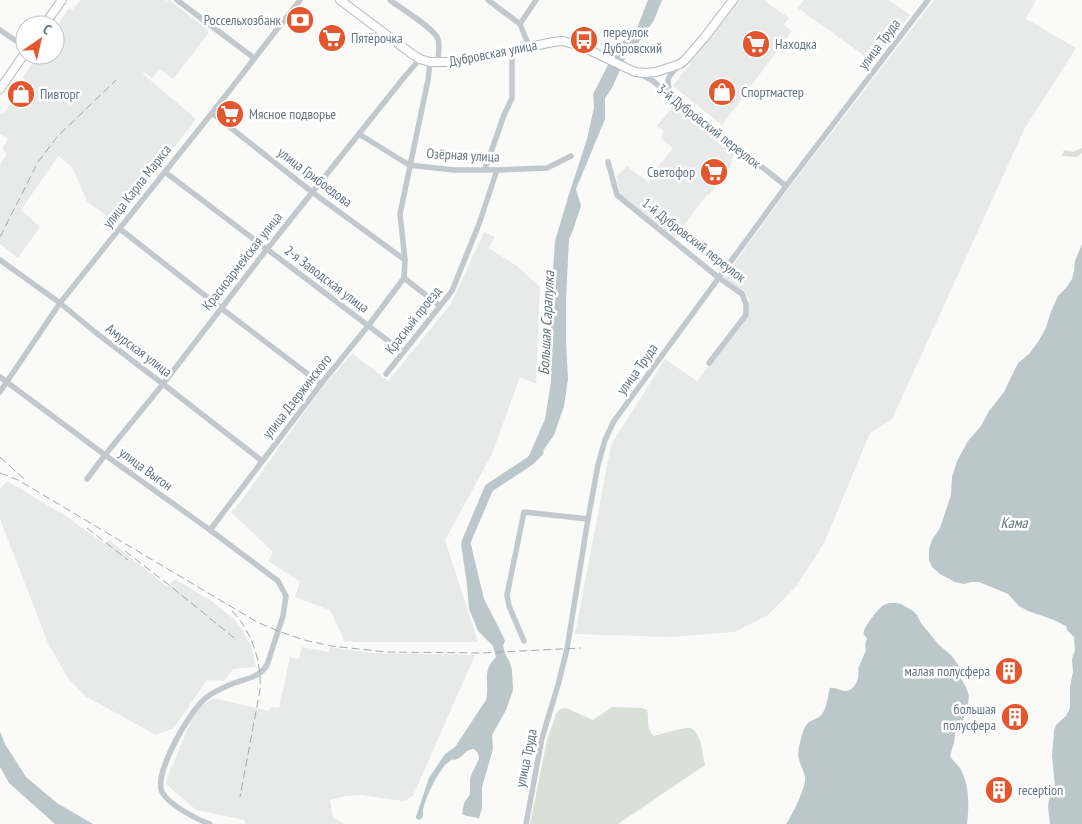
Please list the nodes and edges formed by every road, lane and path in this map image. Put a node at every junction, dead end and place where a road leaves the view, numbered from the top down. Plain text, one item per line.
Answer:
1 (62, 0) edge
2 (177, 0) edge
3 (300, 0) edge
4 (340, 0) edge
5 (390, 0) edge
6 (488, 0) edge
7 (536, 0) edge
8 (732, 0) edge
9 (928, 0) edge
10 (51, 15) edge
11 (520, 24) junction
12 (0, 30) edge
13 (15, 40) edge
14 (529, 46) junction
15 (512, 50) junction
16 (254, 58) junction
17 (420, 60) junction
18 (434, 63) junction
19 (680, 64) junction
20 (17, 65) edge
21 (633, 71) junction
22 (0, 89) edge
23 (674, 98) junction
24 (212, 113) junction
25 (359, 134) junction
26 (571, 156) dead end
27 (608, 162) dead end
28 (409, 165) junction
29 (485, 170) junction
30 (497, 170) junction
31 (165, 172) junction
32 (786, 186) junction
33 (312, 192) junction
34 (120, 229) junction
35 (267, 249) junction
36 (0, 260) edge
37 (405, 260) junction
38 (404, 278) junction
39 (719, 278) junction
40 (60, 303) junction
41 (440, 306) junction
42 (221, 308) junction
43 (368, 326) junction
44 (403, 352) junction
45 (709, 363) dead end
46 (386, 374) dead end
47 (0, 376) edge
48 (7, 381) junction
49 (164, 384) junction
50 (321, 384) junction
51 (0, 392) edge
52 (105, 455) junction
53 (262, 462) junction
54 (87, 480) dead end
55 (588, 519) junction
56 (210, 530) junction
57 (524, 642) dead end
58 (210, 824) edge
59 (526, 824) edge

1 - 10 main road
2 - 16 street
3 - 16 street, улица Карла Маркса
4 - 17 main road, Дубровская улица
5 - 18 street
6 - 11 street
7 - 11 street
8 - 19 main road
9 - 32 street, улица Труда
11 - 14 street
12 - 13 street
14 - 15 main road, Дубровская улица
14 - 21 main road, Дубровская улица
15 - 18 main road, Дубровская улица
15 - 29 street
16 - 24 street, улица Карла Маркса
17 - 18 main road, Дубровская улица
17 - 25 street, Красноармейская улица
18 - 28 street
19 - 21 main road
19 - 23 street
20 - 22 main road
21 - 23 street, 3-й Дубровский переулок
23 - 32 street, 3-й Дубровский переулок
24 - 31 street, улица Карла Маркса
24 - 33 street, улица Грибоедова
25 - 28 street, Озёрная улица
25 - 33 street, Красноармейская улица
26 - 30 street, Озёрная улица
27 - 39 street, 1-й Дубровский переулок
28 - 29 street, Озёрная улица
28 - 37 street
29 - 30 street, Озёрная улица
30 - 41 street, Красный проезд
31 - 34 street, улица Карла Маркса
31 - 35 street, 2-я Заводская улица
32 - 39 street, улица Труда
33 - 35 street, Красноармейская улица
33 - 37 street, улица Грибоедова
34 - 40 street, улица Карла Маркса
34 - 42 street
35 - 42 street, Красноармейская улица
35 - 43 street, 2-я Заводская улица
36 - 40 street, Амурская улица
37 - 38 street
38 - 41 street
38 - 43 street, улица Дзержинского
39 - 45 street, 1-й Дубровский переулок
39 - 55 street, улица Труда
40 - 48 street, улица Карла Маркса
40 - 49 street, Амурская улица
41 - 44 street, Красный проезд
42 - 49 street, Красноармейская улица
42 - 50 street
43 - 44 street, 2-я Заводская улица
43 - 50 street, улица Дзержинского
44 - 46 street, Красный проезд
47 - 48 street, улица Выгон
48 - 51 street, улица Карла Маркса
48 - 52 street, улица Выгон
49 - 52 street, Красноармейская улица
49 - 53 street, Амурская улица
50 - 53 street, улица Дзержинского
52 - 54 street, Красноармейская улица
52 - 56 street, улица Выгон
53 - 56 street, улица Дзержинского
55 - 57 street
55 - 59 street, улица Труда
56 - 58 street, улица Выгон

